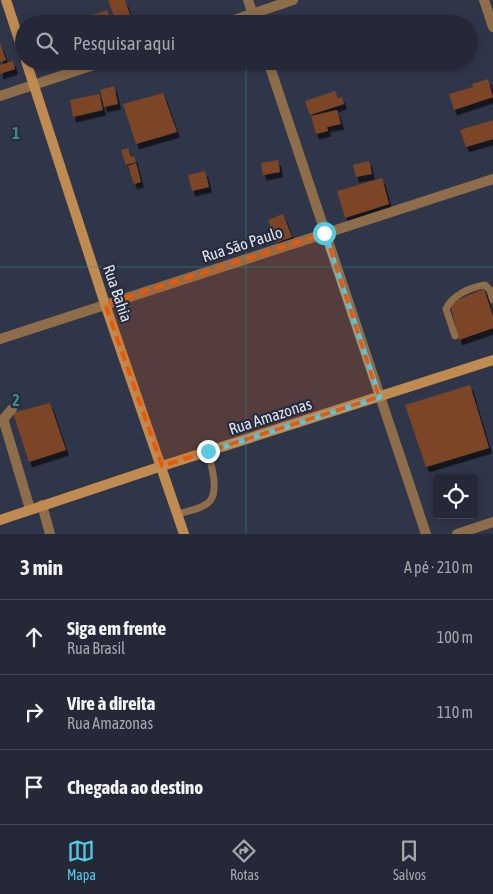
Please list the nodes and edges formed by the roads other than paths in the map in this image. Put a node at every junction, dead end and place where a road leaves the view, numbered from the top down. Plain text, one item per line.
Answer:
1 (6, 0) edge
2 (248, 0) edge
3 (293, 0) edge
4 (484, 0) edge
5 (253, 15) edge
6 (262, 15) edge
7 (493, 27) edge
8 (15, 28) edge
9 (29, 70) edge
10 (79, 70) edge
11 (271, 70) edge
12 (34, 85) junction
13 (0, 96) edge
14 (493, 178) edge
15 (324, 233) junction
16 (493, 300) edge
17 (105, 304) junction
18 (455, 336) dead end
19 (0, 339) edge
20 (493, 360) edge
21 (379, 397) junction
22 (12, 409) dead end
23 (208, 451) junction
24 (162, 466) junction
25 (42, 506) junction
26 (30, 509) junction
27 (178, 514) junction
28 (0, 520) edge
29 (493, 522) edge
30 (50, 534) edge
31 (184, 534) edge
32 (426, 534) edge
33 (457, 534) edge

1 - 8 main road
2 - 5 street
3 - 6 street
4 - 7 street
9 - 12 main road, Rua Bahia
10 - 12 street
11 - 15 street
12 - 13 street
12 - 17 main road, Rua Bahia
14 - 15 street, Rua São Paulo
15 - 17 street, Rua São Paulo
15 - 21 street
16 - 18 lane
17 - 19 street, Rua São Paulo
17 - 24 main road, Rua Bahia
20 - 21 main road, Rua Amazonas
21 - 23 main road, Rua Amazonas
21 - 32 street
22 - 26 street
23 - 24 main road, Rua Amazonas
23 - 27 lane
24 - 25 main road, Rua Amazonas
24 - 27 main road, Rua Bahia
25 - 26 main road, Rua Amazonas
25 - 30 street
26 - 28 main road, Rua Amazonas
27 - 31 main road, Rua Bahia
29 - 33 street

